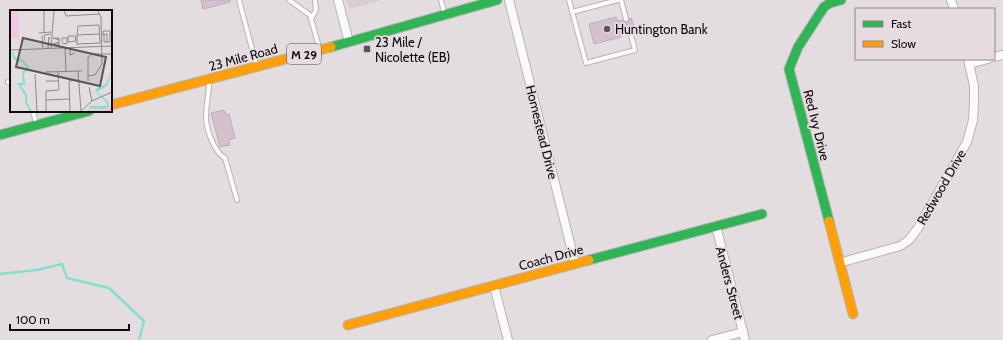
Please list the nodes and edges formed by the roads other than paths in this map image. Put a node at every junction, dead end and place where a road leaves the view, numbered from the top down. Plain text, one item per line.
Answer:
1 (239, 0) edge
2 (289, 0) edge
3 (315, 0) edge
4 (338, 0) edge
5 (441, 0) edge
6 (497, 0) edge
7 (509, 0) edge
8 (569, 0) edge
9 (620, 0) edge
10 (841, 0) edge
11 (572, 12) junction
12 (445, 15) junction
13 (312, 19) junction
14 (626, 19) dead end
15 (629, 28) dead end
16 (349, 42) junction
17 (320, 50) junction
18 (969, 61) edge
19 (257, 67) junction
20 (209, 79) junction
21 (112, 105) edge
22 (33, 112) edge
23 (85, 112) edge
24 (37, 125) junction
25 (0, 135) edge
26 (236, 200) dead end
27 (762, 214) dead end
28 (716, 226) junction
29 (575, 263) junction
30 (839, 264) junction
31 (494, 286) junction
32 (853, 314) dead end
33 (348, 325) dead end
34 (744, 336) edge
35 (508, 340) edge
36 (712, 340) edge

1 - 19 lane
2 - 13 lane
3 - 13 lane
4 - 16 street
5 - 12 lane
6 - 12 street, 23 Mile Road / M 29
7 - 29 street, Homestead Drive
8 - 11 lane
9 - 11 lane
9 - 14 lane
10 - 30 street, Red Ivy Drive
11 - 15 lane
12 - 16 street, 23 Mile Road / M 29
13 - 17 lane
16 - 17 street, 23 Mile Road / M 29
17 - 19 street, 23 Mile Road / M 29
18 - 30 street, Redwood Drive
19 - 20 street, 23 Mile Road / M 29
20 - 21 street, 23 Mile Road / M 29
20 - 26 lane
22 - 24 lane
23 - 24 street
24 - 25 street
27 - 28 street, Coach Drive
28 - 29 street, Coach Drive
28 - 34 street, Anders Street
29 - 31 street, Coach Drive
30 - 32 street, Red Ivy Drive
31 - 33 street, Coach Drive
31 - 35 street
34 - 36 street

